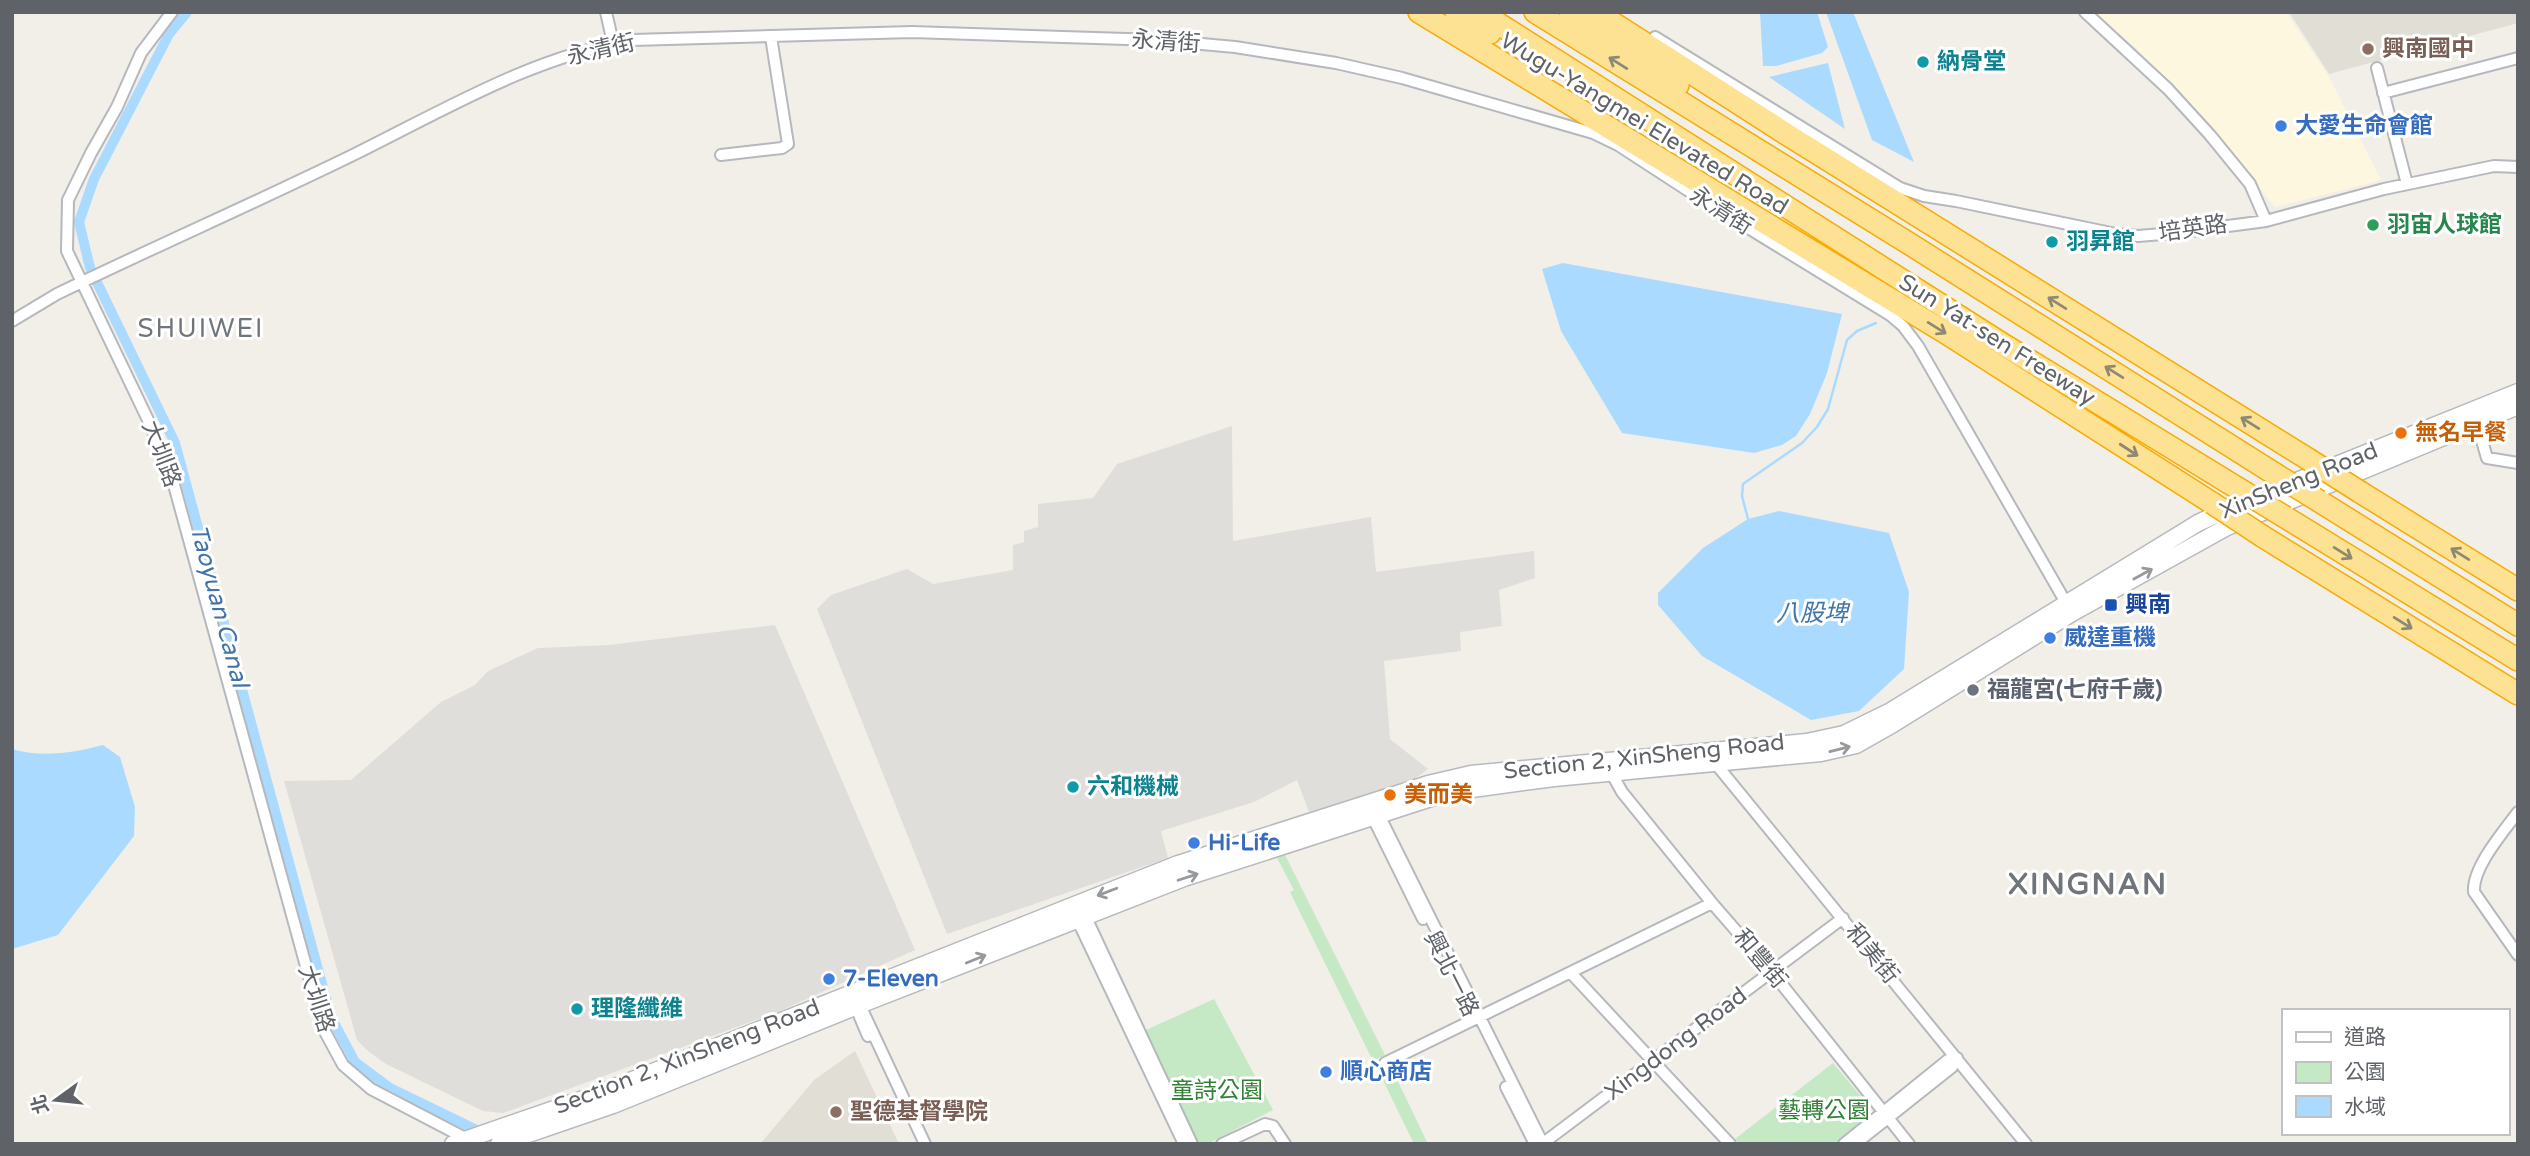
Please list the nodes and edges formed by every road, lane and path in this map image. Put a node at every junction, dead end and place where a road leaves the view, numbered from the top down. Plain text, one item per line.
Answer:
1 (172, 12) edge
2 (606, 12) edge
3 (1419, 12) edge
4 (1456, 12) edge
5 (1480, 12) edge
6 (1535, 12) edge
7 (1570, 12) edge
8 (1596, 12) edge
9 (1614, 12) edge
10 (2085, 12) edge
11 (771, 37) junction
12 (613, 43) junction
13 (2518, 58) edge
14 (2377, 68) dead end
15 (2383, 93) junction
16 (721, 155) dead end
17 (2518, 167) edge
18 (2407, 184) junction
19 (2266, 221) junction
20 (1832, 236) junction
21 (1905, 241) junction
22 (81, 282) junction
23 (12, 321) edge
24 (2518, 392) edge
25 (2518, 406) edge
26 (2475, 416) junction
27 (2518, 463) edge
28 (2198, 523) joint
29 (2518, 590) edge
30 (2069, 608) junction
31 (2518, 625) edge
32 (2518, 660) edge
33 (2479, 671) junction
34 (2518, 694) edge
35 (2518, 699) edge
36 (1716, 764) junction
37 (1612, 774) junction
38 (1374, 811) junction
39 (2518, 813) edge
40 (1712, 903) junction
41 (1080, 913) junction
42 (1843, 918) junction
43 (2518, 955) edge
44 (1772, 972) junction
45 (1571, 973) junction
46 (856, 1002) junction
47 (1476, 1018) junction
48 (1957, 1058) junction
49 (1652, 1061) junction
50 (1385, 1063) dead end
51 (1886, 1114) junction
52 (460, 1141) edge
53 (499, 1144) edge
54 (918, 1144) edge
55 (925, 1144) edge
56 (1184, 1144) edge
57 (1192, 1144) edge
58 (1222, 1144) edge
59 (1285, 1144) edge
60 (1535, 1144) edge
61 (1543, 1144) edge
62 (1730, 1144) edge
63 (1843, 1144) edge
64 (1855, 1144) edge
65 (1909, 1144) edge
66 (2026, 1144) edge

1 - 22 street, 大圳路
2 - 12 street
3 -> 33 highway, bridge
4 - 20 highway, Wugu-Yangmei Elevated Road
5 - 20 highway, Sun Yat-sen Freeway
21 -> 6 highway, Sun Yat-sen Freeway
7 - 21 highway, Wugu-Yangmei Elevated Road
29 -> 8 highway, bridge
9 - 19 street, 培英路
10 - 19 street, 培英路
11 - 12 street, 永清街
11 - 16 street
11 - 30 street, 永清街
12 - 22 street, 永清街
13 - 15 street
14 - 15 street
15 - 18 street
17 - 18 street, 培英路
18 - 19 street, 培英路
20 -> 32 highway, Sun Yat-sen Freeway, bridge
31 -> 21 highway, Sun Yat-sen Freeway, bridge
22 - 23 street, 永清街
22 - 52 street, 大圳路
24 - 26 main road, XinSheng Road
25 - 26 main road
26 - 27 street
26 - 28 main road, XinSheng Road
30 -> 26 main road
28 - 30 main road, Section 2, XinSheng Road
36 -> 30 main road
30 - 38 main road, Section 2, XinSheng Road
33 - 34 highway
33 - 35 highway
36 - 37 main road
36 - 42 street, 和美街
37 - 38 main road
37 - 40 street, 和豐街
38 - 41 main road, Section 2, XinSheng Road
38 - 47 street, 興北一路
39 - 43 street
40 - 44 street, 和豐街
40 - 45 street
41 - 46 main road, Section 2, XinSheng Road
41 - 56 street
41 - 57 street
42 - 44 street, Xingdong Road
42 - 48 street, 和美街
44 - 49 street, Xingdong Road
44 - 51 street, 和豐街
45 - 47 street
45 - 49 street
46 - 52 main road, Section 2, XinSheng Road
46 - 53 main road
46 - 54 street
46 - 55 street
47 - 50 street
47 - 60 street, 興北一路
47 - 61 street
48 - 51 street
48 - 66 street, 和美街
49 - 61 street, Xingdong Road
49 - 62 street
51 - 63 street
51 - 64 street
51 - 65 street, 和豐街
58 - 59 street

